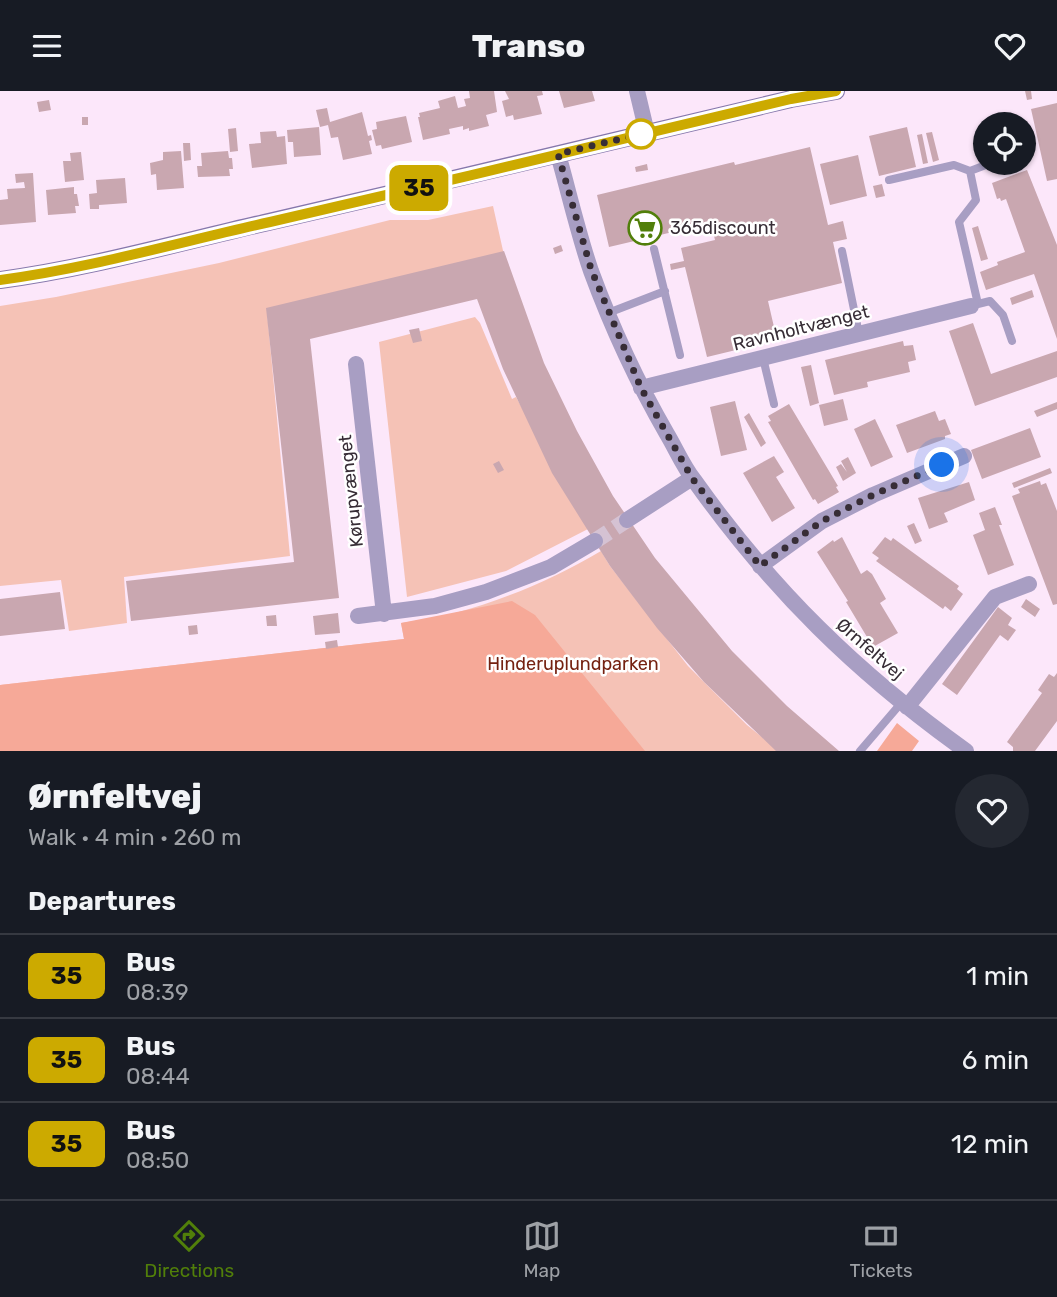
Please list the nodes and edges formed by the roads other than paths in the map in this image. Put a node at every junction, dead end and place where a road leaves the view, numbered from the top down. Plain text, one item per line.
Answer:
1 (637, 91) edge
2 (815, 91) edge
3 (836, 91) edge
4 (791, 99) junction
5 (647, 133) junction
6 (558, 154) junction
7 (973, 170) edge
8 (970, 171) junction
9 (889, 180) dead end
10 (654, 249) dead end
11 (842, 251) dead end
12 (0, 280) edge
13 (665, 292) junction
14 (974, 305) junction
15 (608, 313) junction
16 (859, 334) junction
17 (1012, 341) dead end
18 (680, 355) dead end
19 (763, 358) junction
20 (356, 364) dead end
21 (641, 388) junction
22 (774, 404) dead end
23 (964, 456) dead end
24 (692, 478) junction
25 (627, 520) tunnel mouth
26 (595, 541) tunnel mouth
27 (760, 566) junction
28 (1028, 584) dead end
29 (384, 614) junction
30 (358, 616) dead end
31 (904, 704) junction
32 (860, 751) edge
33 (966, 751) edge

1 - 5 street
2 - 4 main road
3 - 4 main road
4 - 5 main road
5 - 6 main road
6 - 12 main road
6 - 15 street, Ørnfeltvej
7 - 8 lane
8 - 9 lane
8 - 14 lane
10 - 13 lane
11 - 16 lane
13 - 15 lane
13 - 18 lane
14 - 16 street, Ravnholtvænget
14 - 17 lane
15 - 21 street, Ørnfeltvej
16 - 19 street, Ravnholtvænget
19 - 21 street, Ravnholtvænget
19 - 22 lane
20 - 29 street, Kørupvænget
21 - 24 street, Ørnfeltvej
23 - 27 street
24 - 25 street
24 - 27 street, Ørnfeltvej
26 - 29 street
27 - 31 street, Ørnfeltvej
28 - 31 street
29 - 30 street
31 - 32 lane
31 - 33 street, Ørnfeltvej

